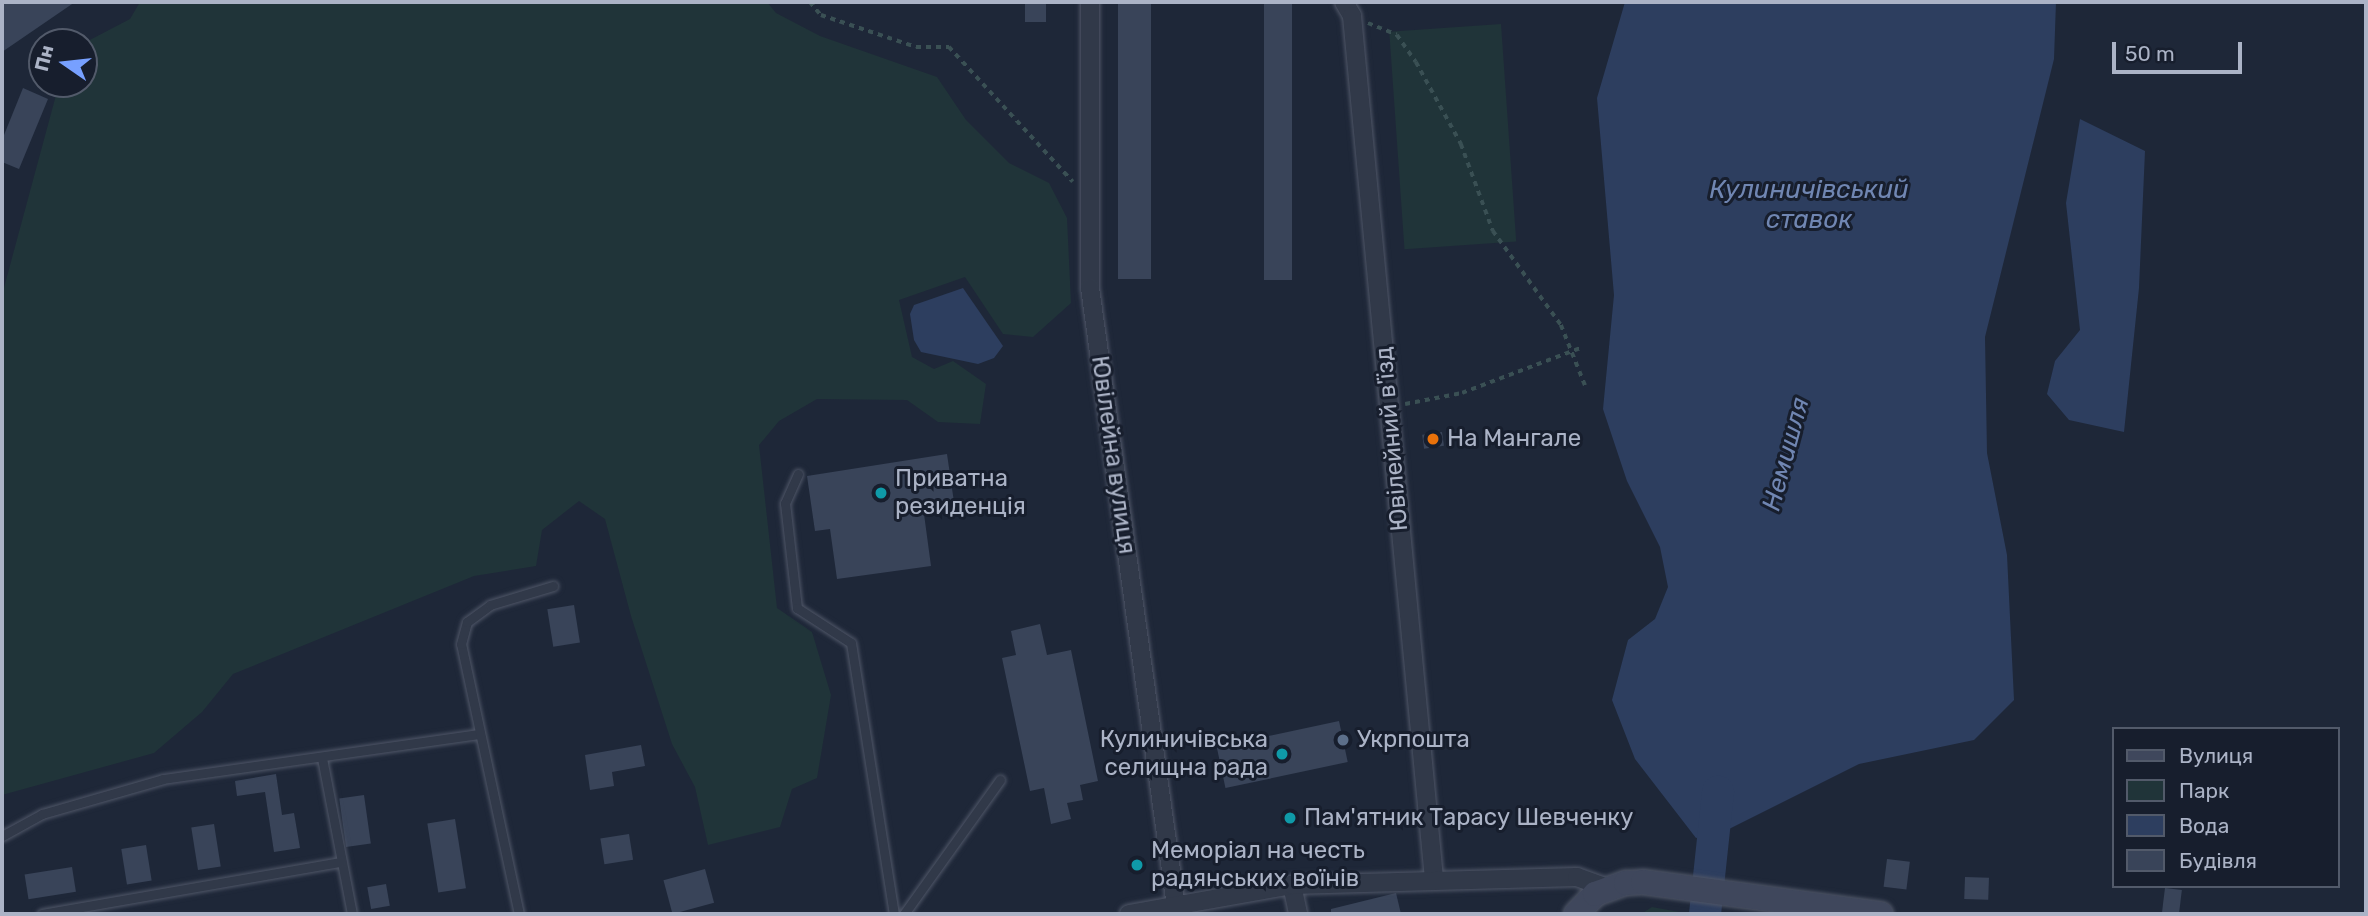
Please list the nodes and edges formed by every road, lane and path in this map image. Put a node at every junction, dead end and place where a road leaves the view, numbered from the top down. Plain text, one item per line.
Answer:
1 (810, 2) edge
2 (1090, 2) edge
3 (1348, 9) edge
4 (1090, 200) junction
5 (1583, 347) dead end
6 (1570, 351) junction
7 (1585, 385) dead end
8 (1389, 407) junction
9 (798, 474) dead end
10 (553, 586) dead end
11 (478, 734) junction
12 (322, 758) junction
13 (1000, 780) dead end
14 (2, 836) edge
15 (340, 862) junction
16 (1434, 878) junction
17 (1292, 885) junction
18 (1608, 888) junction
19 (1176, 906) junction
20 (42, 914) edge
21 (352, 914) edge
22 (519, 914) edge
23 (894, 914) edge
24 (904, 914) edge
25 (1129, 914) edge
26 (1298, 914) edge
27 (1576, 914) edge
28 (1881, 914) edge

1 - 4 path
2 - 4 street, Ювілейна вулиця
3 - 6 path
3 - 8 street, Ювілейний в'їзд
4 - 19 street, Ювілейна вулиця
5 - 6 path
6 - 7 path
6 - 8 path
8 - 16 street, Ювілейний в'їзд
9 - 23 lane
10 - 11 lane
11 - 12 lane
11 - 22 lane
12 - 14 lane
12 - 15 lane
13 - 24 lane
15 - 20 lane
15 - 21 lane
16 - 17 street
16 - 18 street
17 - 19 street
17 - 26 street
18 - 27 main road
18 - 28 main road
19 - 25 street

